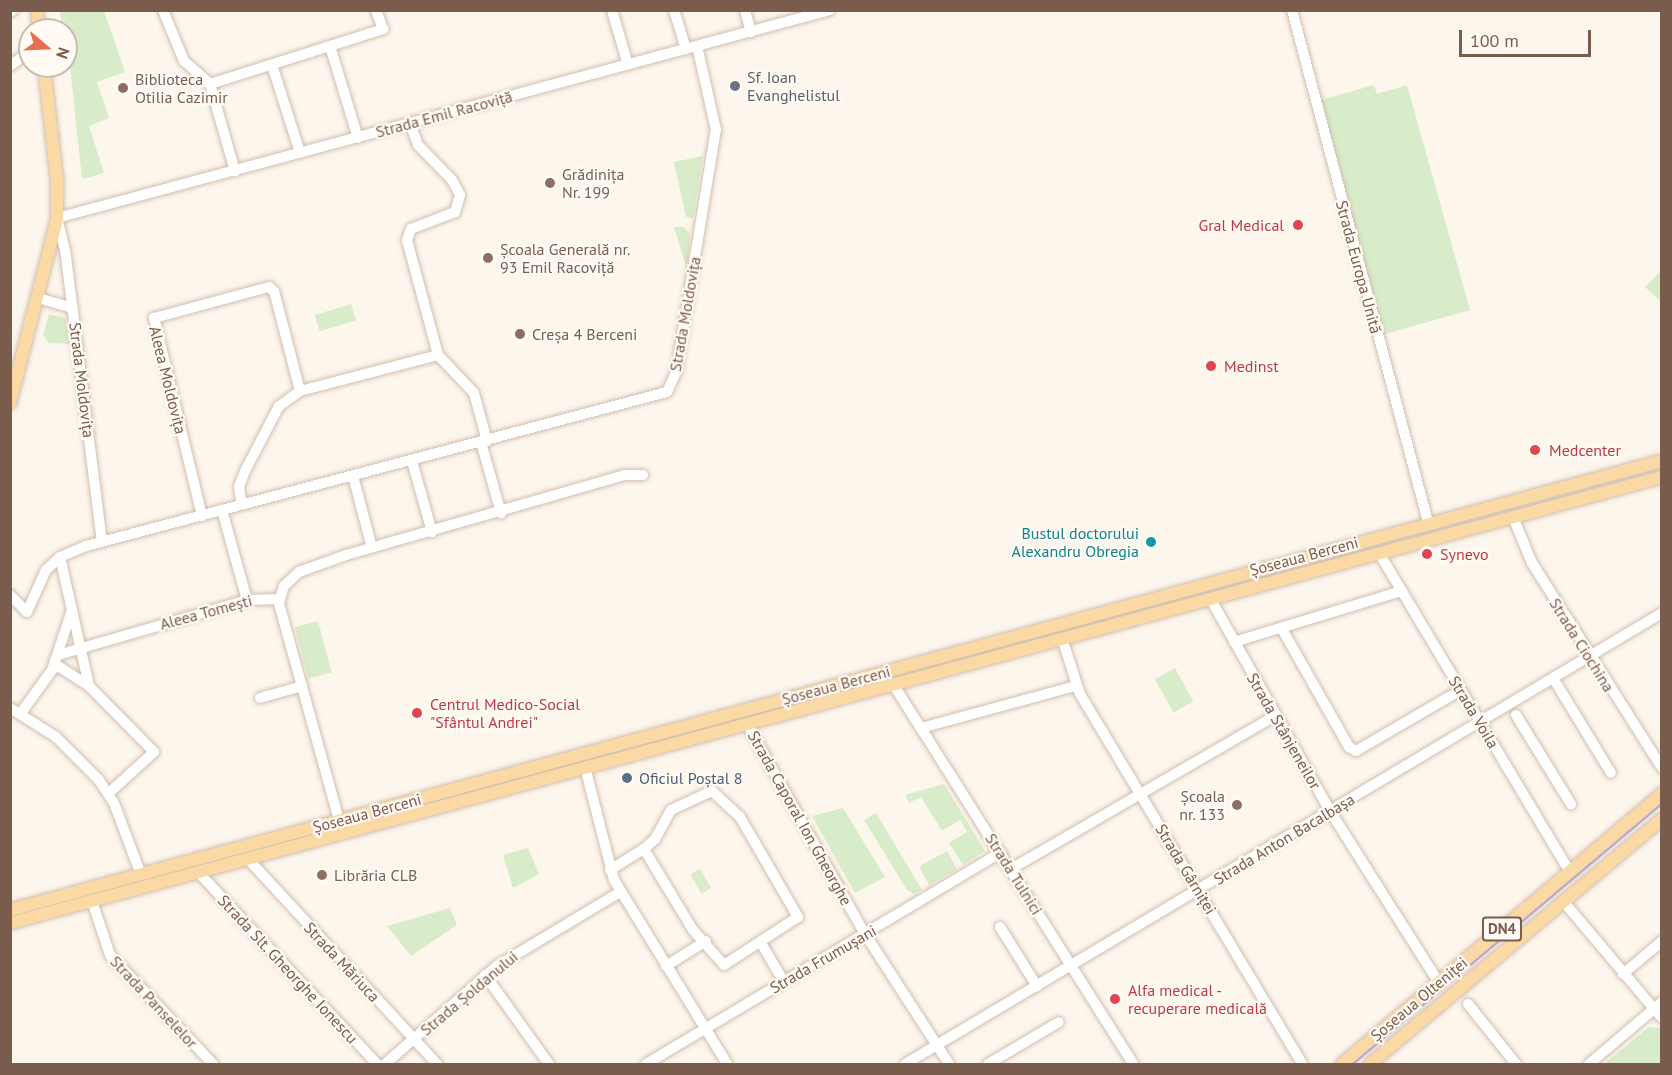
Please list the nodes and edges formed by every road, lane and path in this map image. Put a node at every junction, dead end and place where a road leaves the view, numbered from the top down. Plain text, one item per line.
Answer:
1 (163, 10) edge
2 (376, 10) edge
3 (612, 10) edge
4 (674, 10) edge
5 (745, 10) edge
6 (830, 10) edge
7 (1292, 10) edge
8 (751, 32) junction
9 (330, 46) junction
10 (697, 46) junction
11 (686, 49) junction
12 (272, 64) junction
13 (628, 65) junction
14 (45, 78) edge
15 (210, 84) junction
16 (410, 123) junction
17 (358, 138) junction
18 (300, 153) junction
19 (235, 171) junction
20 (57, 218) junction
21 (38, 298) junction
22 (73, 308) junction
23 (438, 355) junction
24 (300, 391) junction
25 (10, 403) edge
26 (484, 442) junction
27 (412, 461) junction
28 (1662, 461) edge
29 (643, 475) dead end
30 (353, 476) junction
31 (1662, 477) edge
32 (1590, 479) junction
33 (1594, 495) junction
34 (242, 505) junction
35 (222, 510) junction
36 (501, 513) junction
37 (202, 516) junction
38 (1513, 517) junction
39 (1428, 522) junction
40 (432, 532) junction
41 (102, 542) junction
42 (372, 548) junction
43 (1379, 553) junction
44 (60, 557) junction
45 (1402, 591) junction
46 (1166, 594) junction
47 (10, 595) edge
48 (1210, 598) junction
49 (279, 599) junction
50 (247, 600) junction
51 (72, 609) junction
52 (1170, 609) junction
53 (1662, 613) edge
54 (1282, 628) junction
55 (1012, 637) junction
56 (1062, 638) junction
57 (1234, 642) junction
58 (81, 646) junction
59 (1017, 651) junction
60 (1589, 656) junction
61 (56, 659) junction
62 (1553, 678) junction
63 (893, 684) junction
64 (89, 686) junction
65 (302, 686) junction
66 (1076, 686) junction
67 (1461, 690) junction
68 (260, 698) dead end
69 (10, 708) edge
70 (21, 713) junction
71 (1516, 715) dead end
72 (1275, 716) junction
73 (1480, 721) junction
74 (747, 724) junction
75 (921, 728) junction
76 (671, 730) junction
77 (675, 743) junction
78 (585, 767) junction
79 (1662, 768) edge
80 (1611, 773) dead end
81 (109, 793) junction
82 (1141, 793) junction
83 (1662, 794) edge
84 (1571, 804) dead end
85 (1330, 811) junction
86 (1662, 819) edge
87 (339, 820) junction
88 (644, 849) junction
89 (1001, 852) junction
90 (248, 859) junction
91 (1011, 869) junction
92 (610, 870) junction
93 (1570, 872) junction
94 (199, 873) junction
95 (141, 875) junction
96 (1199, 890) junction
97 (620, 892) junction
98 (90, 895) junction
99 (1563, 900) junction
100 (10, 910) edge
101 (10, 923) edge
102 (1000, 927) dead end
103 (865, 934) junction
104 (706, 941) junction
105 (1662, 941) edge
106 (761, 943) junction
107 (666, 966) junction
108 (1071, 966) junction
109 (1623, 974) junction
110 (485, 975) junction
111 (784, 982) junction
112 (1439, 983) junction
113 (1037, 987) junction
114 (1468, 1004) dead end
115 (1659, 1010) edge
116 (1059, 1022) dead end
117 (705, 1029) junction
118 (413, 1039) junction
119 (936, 1046) junction
120 (213, 1065) edge
121 (377, 1065) edge
122 (386, 1065) edge
123 (437, 1065) edge
124 (549, 1065) edge
125 (646, 1065) edge
126 (727, 1065) edge
127 (905, 1065) edge
128 (949, 1065) edge
129 (988, 1065) edge
130 (1133, 1065) edge
131 (1302, 1065) edge
132 (1342, 1065) edge
133 (1370, 1065) edge
134 (1516, 1065) edge
135 (1589, 1065) edge

1 - 15 street
2 - 9 street
3 - 13 street
4 - 11 street
5 - 8 street
6 - 8 street, Strada Emil Racoviță
7 - 39 street, Strada Europa Unită
8 - 10 street, Strada Emil Racoviță
9 - 12 street
9 - 17 street
10 - 11 street, Strada Emil Racoviță
10 - 26 street, Strada Moldovița
11 - 13 street, Strada Emil Racoviță
12 - 15 street
12 - 18 street
13 - 16 street, Strada Emil Racoviță
14 - 20 main road
15 - 19 street
16 - 17 street, Strada Emil Racoviță
16 - 23 street
17 - 18 street, Strada Emil Racoviță
18 - 19 street, Strada Emil Racoviță
19 - 20 street, Strada Emil Racoviță
20 - 21 main road
20 - 22 street, Strada Moldovița
21 - 22 street
21 - 25 main road
22 - 41 street, Strada Moldovița
23 - 24 street
23 - 26 street
24 - 34 street
24 - 37 street, Aleea Moldovița
26 - 27 street, Strada Moldovița
26 - 36 street
27 - 30 street, Strada Moldovița
27 - 40 street
28 - 32 main road, Șoseaua Berceni
29 - 36 street
30 - 34 street, Strada Moldovița
30 - 42 street
31 - 33 main road, Șoseaua Berceni
32 - 33 main road
32 - 39 main road, Șoseaua Berceni
33 - 38 main road, Șoseaua Berceni
34 - 35 street, Strada Moldovița
35 - 37 street, Strada Moldovița
35 - 50 street
36 - 40 street
37 - 41 street, Strada Moldovița
38 - 43 main road, Șoseaua Berceni
38 - 60 street, Strada Ciochina
39 - 46 main road, Șoseaua Berceni
40 - 42 street
41 - 44 street, Strada Moldovița
42 - 49 street
43 - 45 street, Strada Voila
43 - 48 main road, Șoseaua Berceni
44 - 47 street
44 - 51 street
45 - 54 street
45 - 67 street, Strada Voila
46 - 52 main road
46 - 55 main road, Șoseaua Berceni
48 - 52 main road, Șoseaua Berceni
48 - 57 street, Strada Stânjeneilor
49 - 50 street, Aleea Tomești
49 - 65 street
50 - 58 street, Aleea Tomești
51 - 58 street
51 - 61 street
52 - 56 main road, Șoseaua Berceni
53 - 60 street, Strada Anton Bacalbașa
54 - 57 street
54 - 67 street
55 - 59 main road
55 - 76 main road, Șoseaua Berceni
56 - 59 main road, Șoseaua Berceni
56 - 66 street, Strada Gârniței
57 - 72 street, Strada Stânjeneilor
58 - 61 street, Aleea Tomești
58 - 64 street
59 - 63 main road, Șoseaua Berceni
60 - 62 street, Strada Anton Bacalbașa
60 - 79 street, Strada Ciochina
61 - 64 street
61 - 70 street
62 - 73 street, Strada Anton Bacalbașa
62 - 80 street
63 - 74 main road, Șoseaua Berceni
63 - 75 street, Strada Tulnici
64 - 81 street
65 - 68 street
65 - 87 street
66 - 75 street
66 - 82 street, Strada Gârniței
67 - 73 street, Strada Voila
69 - 70 street
70 - 81 street
71 - 84 street
72 - 82 street
72 - 85 street, Strada Stânjeneilor
73 - 85 street, Strada Anton Bacalbașa
73 - 93 street, Strada Voila
74 - 77 main road, Șoseaua Berceni
74 - 103 street, Strada Caporal Ion Gheorghe
75 - 89 street, Strada Tulnici
76 - 77 main road
76 - 87 main road, Șoseaua Berceni
77 - 78 main road, Șoseaua Berceni
78 - 90 main road, Șoseaua Berceni
78 - 92 street
81 - 95 street
82 - 91 street
82 - 96 street, Strada Gârniței
83 - 93 main road, Șoseaua Olteniței / DN4
85 - 96 street, Strada Anton Bacalbașa
85 - 112 street, Strada Stânjeneilor
86 - 99 main road, Șoseaua Olteniței / DN4
87 - 95 main road, Șoseaua Berceni
88 - 92 street
88 - 104 street
88 - 106 street
89 - 91 street, Strada Tulnici
89 - 103 street, Strada Frumușani
90 - 94 main road, Șoseaua Berceni
90 - 118 street, Strada Măriuca
91 - 108 street, Strada Tulnici
92 - 97 street
93 - 112 main road, Șoseaua Olteniței / DN4
94 - 98 main road, Șoseaua Berceni
94 - 121 street, Strada Slt. Gheorghe Ionescu
95 - 98 main road, Șoseaua Berceni
96 - 108 street, Strada Anton Bacalbașa
96 - 131 street, Strada Gârniței
97 - 107 street
97 - 110 street, Strada Șoldanului
98 - 100 main road, Șoseaua Berceni
98 - 101 main road, Șoseaua Berceni
98 - 120 street, Strada Panselelor
99 - 109 street
99 - 133 main road, Șoseaua Olteniței / DN4
102 - 113 street
103 - 111 street, Strada Frumușani
103 - 119 street, Strada Caporal Ion Gheorghe
104 - 106 street
104 - 107 street
105 - 109 street
106 - 111 street
107 - 117 street
108 - 113 street, Strada Anton Bacalbașa
108 - 130 street, Strada Tulnici
109 - 115 street
110 - 118 street, Strada Șoldanului
110 - 124 street
111 - 117 street, Strada Frumușani
112 - 132 main road, Șoseaua Olteniței / DN4
113 - 119 street, Strada Anton Bacalbașa
114 - 134 street
115 - 135 street
116 - 129 street
117 - 125 street, Strada Frumușani
117 - 126 street
118 - 122 street, Strada Șoldanului
118 - 123 street, Strada Măriuca
119 - 127 street, Strada Anton Bacalbașa
119 - 128 street, Strada Caporal Ion Gheorghe

